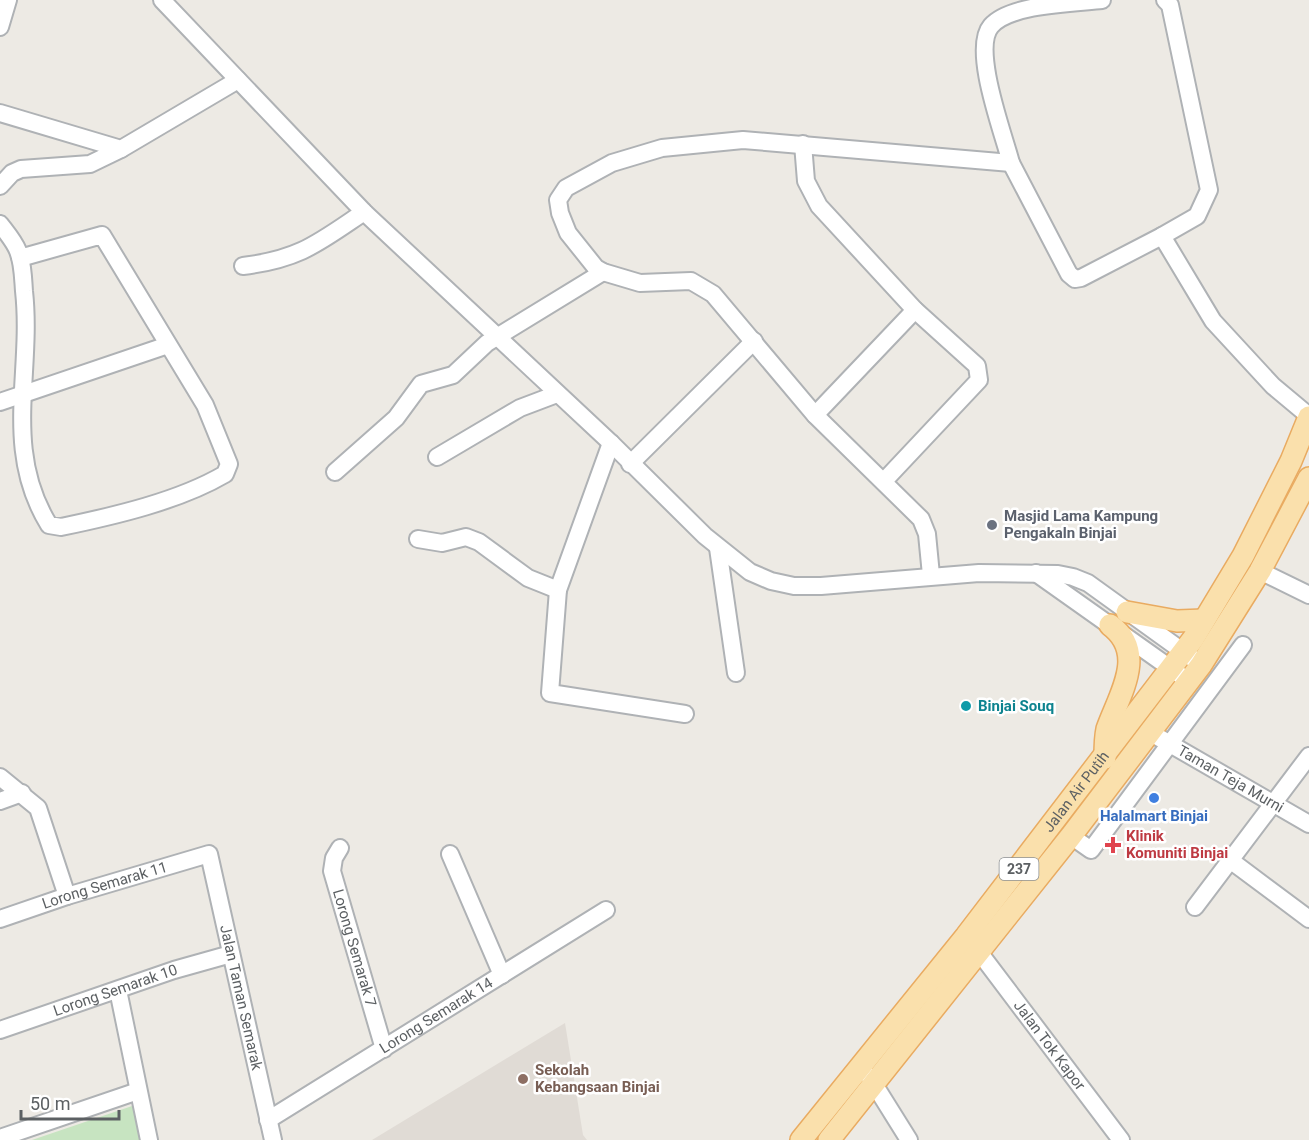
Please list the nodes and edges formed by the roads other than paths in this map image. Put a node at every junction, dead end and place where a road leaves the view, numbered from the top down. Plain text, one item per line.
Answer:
1 (8, 0) edge
2 (162, 0) edge
3 (1101, 0) edge
4 (1165, 0) edge
5 (1029, 4) edge
6 (0, 27) edge
7 (238, 80) junction
8 (0, 113) edge
9 (803, 144) junction
10 (121, 149) junction
11 (1011, 163) junction
12 (0, 186) edge
13 (364, 212) junction
14 (0, 224) edge
15 (1162, 236) junction
16 (20, 258) junction
17 (243, 266) dead end
18 (603, 272) junction
19 (915, 310) junction
20 (496, 337) junction
21 (754, 341) junction
22 (168, 345) junction
23 (557, 394) junction
24 (21, 395) junction
25 (0, 402) edge
26 (815, 415) junction
27 (1309, 416) edge
28 (611, 443) junction
29 (437, 457) dead end
30 (630, 464) junction
31 (334, 472) dead end
32 (1309, 478) edge
33 (884, 482) junction
34 (418, 538) dead end
35 (718, 548) junction
36 (1260, 571) junction
37 (1036, 573) junction
38 (931, 576) junction
39 (558, 590) junction
40 (1309, 595) edge
41 (1127, 612) junction
42 (1204, 620) junction
43 (1110, 625) junction
44 (1243, 645) dead end
45 (1186, 667) junction
46 (736, 673) dead end
47 (685, 714) dead end
48 (1150, 733) junction
49 (1170, 745) junction
50 (1309, 756) edge
51 (1105, 758) junction
52 (0, 777) edge
53 (22, 793) junction
54 (0, 801) edge
55 (1273, 804) junction
56 (1309, 824) edge
57 (1071, 836) junction
58 (340, 848) dead end
59 (209, 854) joint
60 (450, 854) dead end
61 (1230, 860) junction
62 (67, 896) junction
63 (1195, 906) dead end
64 (606, 910) dead end
65 (0, 919) edge
66 (1309, 919) edge
67 (979, 952) junction
68 (231, 954) junction
69 (502, 975) junction
70 (118, 990) junction
71 (0, 1030) edge
72 (384, 1049) junction
73 (862, 1065) junction
74 (874, 1083) junction
75 (138, 1091) junction
76 (268, 1120) junction
77 (0, 1138) edge
78 (149, 1140) edge
79 (273, 1140) edge
80 (801, 1140) edge
81 (829, 1140) edge
82 (909, 1140) edge
83 (1121, 1140) edge

1 - 6 street
2 - 7 street
3 - 5 street
4 - 15 street
5 - 11 street
7 - 10 street
7 - 13 street
8 - 10 street
9 - 11 street
9 - 18 street
9 - 19 street
10 - 12 street
11 - 15 street
13 - 17 street
13 - 20 street
14 - 16 street
15 - 27 street
16 - 22 street
16 - 24 street
18 - 20 street
18 - 21 street
19 - 26 street
19 - 33 street
20 - 23 street
20 - 31 street
21 - 26 street
21 - 30 street
22 - 24 street
22 - 24 street
23 - 28 street
23 - 29 street
24 - 25 street
26 - 33 street
27 - 42 main road, Jalan Air Putih / 237
28 - 30 street
28 - 39 street
30 - 35 street
32 - 36 main road, Jalan Air Putih / 237
33 - 38 street
34 - 39 street
35 - 38 street
35 - 46 street
36 - 40 street
36 - 45 main road, Jalan Air Putih / 237
37 - 38 street
37 - 41 street
37 - 43 street
39 - 47 street
41 - 42 main road
41 - 45 street
42 - 45 main road, Jalan Air Putih / 237
43 - 45 street
43 - 51 main road
44 - 49 street
45 - 48 main road, Jalan Air Putih / 237
45 - 51 main road, Jalan Air Putih / 237
48 - 49 street, Taman Teja Murni
48 - 57 main road, Jalan Air Putih / 237
49 - 55 street, Taman Teja Murni
49 - 57 street
50 - 55 street
51 - 73 main road, Jalan Air Putih / 237
52 - 53 street
53 - 54 street
53 - 62 street
55 - 56 street, Taman Teja Murni
55 - 61 street
57 - 67 main road, Jalan Air Putih / 237
58 - 72 street, Lorong Semarak 7
59 - 62 street, Lorong Semarak 11
59 - 68 street, Jalan Taman Semarak
60 - 69 street
61 - 63 street
61 - 66 street
62 - 65 street, Lorong Semarak 11
64 - 69 street, Lorong Semarak 14
67 - 74 main road, Jalan Air Putih / 237
67 - 83 street, Jalan Tok Kapor
68 - 70 street, Lorong Semarak 10
68 - 76 street, Jalan Taman Semarak
69 - 72 street, Lorong Semarak 14
70 - 71 street, Lorong Semarak 10
70 - 75 street
72 - 76 street, Lorong Semarak 14
73 - 74 street
73 - 80 main road, Jalan Air Putih / 237
74 - 81 main road, Jalan Air Putih / 237
74 - 82 street
75 - 77 street
75 - 78 street
76 - 79 street, Jalan Taman Semarak

